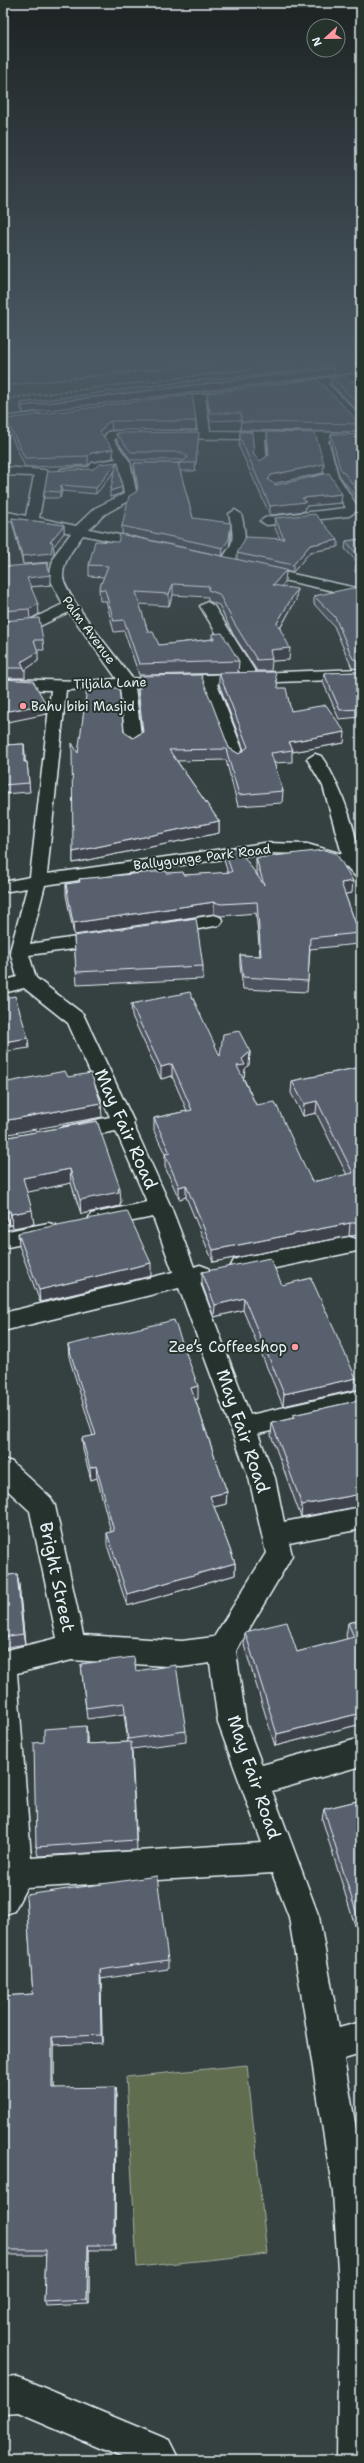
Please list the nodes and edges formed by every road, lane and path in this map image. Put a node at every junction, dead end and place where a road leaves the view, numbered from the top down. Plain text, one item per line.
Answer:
1 (41, 475) edge
2 (130, 475) edge
3 (332, 476) joint
4 (303, 482) edge
5 (235, 514) dead end
6 (3, 515) edge
7 (32, 521) junction
8 (267, 521) dead end
9 (80, 530) junction
10 (164, 549) edge
11 (210, 560) edge
12 (226, 563) junction
13 (59, 566) junction
14 (45, 568) edge
15 (361, 593) edge
16 (71, 606) junction
17 (207, 606) dead end
18 (3, 625) edge
19 (361, 674) edge
20 (252, 679) junction
21 (208, 680) junction
22 (127, 682) junction
23 (3, 684) edge
24 (59, 684) junction
25 (134, 743) edge
26 (238, 759) edge
27 (315, 759) dead end
28 (358, 866) edge
29 (38, 880) junction
30 (3, 887) edge
31 (214, 921) dead end
32 (153, 931) edge
33 (122, 936) edge
34 (19, 951) junction
35 (15, 984) edge
36 (124, 1122) junction
37 (48, 1136) edge
38 (160, 1207) junction
39 (3, 1240) edge
40 (349, 1245) dead end
41 (187, 1277) junction
42 (3, 1322) edge
43 (361, 1400) edge
44 (243, 1427) junction
45 (3, 1470) edge
46 (361, 1518) edge
47 (274, 1535) junction
48 (72, 1647) junction
49 (222, 1649) junction
50 (3, 1664) edge
51 (3, 1670) edge
52 (361, 1752) edge
53 (254, 1782) junction
54 (282, 1857) junction
55 (17, 1874) junction
56 (3, 1900) edge
57 (361, 2038) edge
58 (326, 2048) junction
59 (3, 2396) edge
60 (160, 2460) edge
61 (356, 2460) edge

1 - 7 street
2 - 9 street, Palm Avenue
3 - 4 street
3 - 8 street
5 - 12 street
6 - 7 street
7 - 9 street
9 - 10 street
9 - 13 street, Palm Avenue
11 - 12 street
12 - 15 street
13 - 14 street
13 - 16 street, Palm Avenue
16 - 18 street
16 - 22 street, Palm Avenue
17 - 20 street
19 - 20 street, Tiljala Lane
20 - 21 street, Tiljala Lane
21 - 22 street, Tiljala Lane
21 - 26 street
22 - 24 street, Tiljala Lane
22 - 25 street
23 - 24 street, Tiljala Lane
24 - 29 street, May Fair Road
27 - 28 street
28 - 29 street, Ballygunge Park Road
29 - 30 street
29 - 34 street, May Fair Road
31 - 32 street
33 - 34 street
34 - 35 street, May Fair Road
35 - 36 street, May Fair Road
36 - 37 street
36 - 38 street, May Fair Road
38 - 39 street
38 - 41 street, May Fair Road
40 - 41 street
41 - 42 street
41 - 44 street, May Fair Road
43 - 44 street
44 - 47 street, May Fair Road
45 - 48 street, Bright Street
46 - 47 street
47 - 49 street, May Fair Road
48 - 49 street, Bright Street
48 - 50 street
49 - 53 street, May Fair Road
51 - 55 street
52 - 53 street
53 - 54 street, May Fair Road
54 - 55 street
54 - 58 street, May Fair Road
55 - 56 street
57 - 58 street
58 - 61 street, May Fair Road
59 - 60 street

